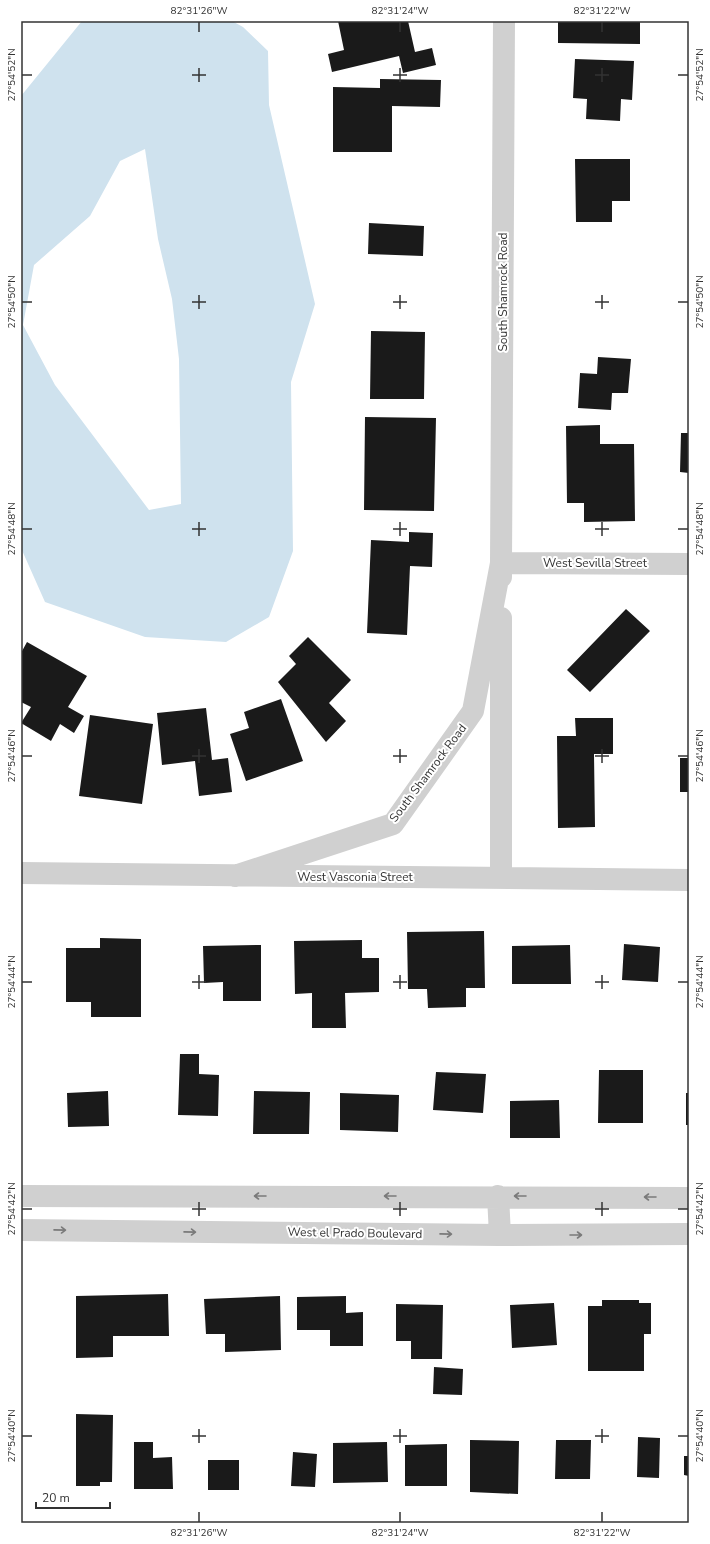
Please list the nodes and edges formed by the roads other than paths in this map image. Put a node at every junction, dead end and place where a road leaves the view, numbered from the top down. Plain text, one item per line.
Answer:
1 (504, 21) edge
2 (501, 563) junction
3 (689, 564) edge
4 (21, 873) edge
5 (235, 876) junction
6 (501, 878) junction
7 (689, 880) edge
8 (21, 1196) edge
9 (498, 1196) junction
10 (689, 1198) edge
11 (21, 1230) edge
12 (689, 1234) edge
13 (500, 1235) junction

1 - 2 street, South Shamrock Road
2 - 3 street, West Sevilla Street
2 - 5 street, South Shamrock Road
2 - 6 street, South Shamrock Road
4 - 5 street, West Vasconia Street
5 - 6 street, West Vasconia Street
6 - 7 street, West Vasconia Street
9 -> 8 street
10 -> 9 street
9 - 13 street
11 -> 13 street, West el Prado Boulevard
13 -> 12 street, West el Prado Boulevard

